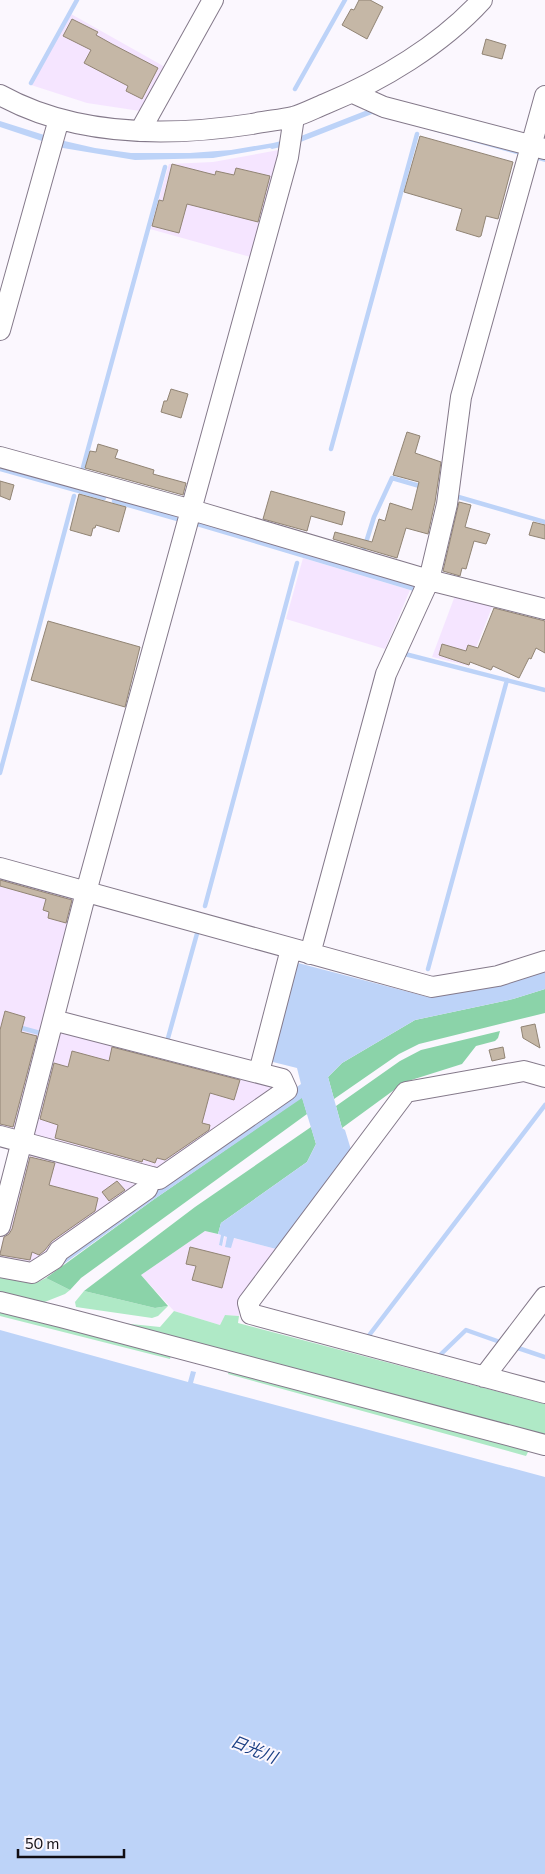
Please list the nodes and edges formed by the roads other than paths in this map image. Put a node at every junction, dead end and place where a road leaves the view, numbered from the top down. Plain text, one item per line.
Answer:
1 (213, 0) edge
2 (482, 0) edge
3 (353, 93) junction
4 (0, 95) edge
5 (545, 96) edge
6 (140, 131) junction
7 (292, 133) junction
8 (54, 135) junction
9 (533, 152) edge
10 (0, 330) edge
11 (0, 457) edge
12 (192, 510) junction
13 (429, 580) junction
14 (545, 608) edge
15 (0, 868) edge
16 (86, 892) junction
17 (300, 951) junction
18 (545, 961) edge
19 (53, 1020) junction
20 (259, 1072) junction
21 (545, 1077) edge
22 (0, 1136) edge
23 (21, 1141) junction
24 (152, 1178) junction
25 (0, 1226) edge
26 (0, 1267) edge
27 (545, 1297) edge
28 (0, 1302) edge
29 (484, 1377) junction
30 (545, 1393) edge
31 (545, 1445) edge

1 - 6 street
2 - 3 street
3 - 7 street
3 - 9 street
4 - 8 street
5 - 9 street
6 - 7 street
6 - 8 street
7 - 12 street
8 - 10 street
9 - 13 street
11 - 12 street
12 - 13 street
12 - 16 street
13 - 14 street
13 - 17 street
15 - 16 street
16 - 17 street
16 - 19 street
17 - 18 street
17 - 20 street
19 - 20 street
19 - 23 street
20 - 24 street
21 - 29 street
22 - 23 street
23 - 24 street
23 - 25 street
24 - 26 street
27 - 29 street
28 - 31 street
29 - 30 street

